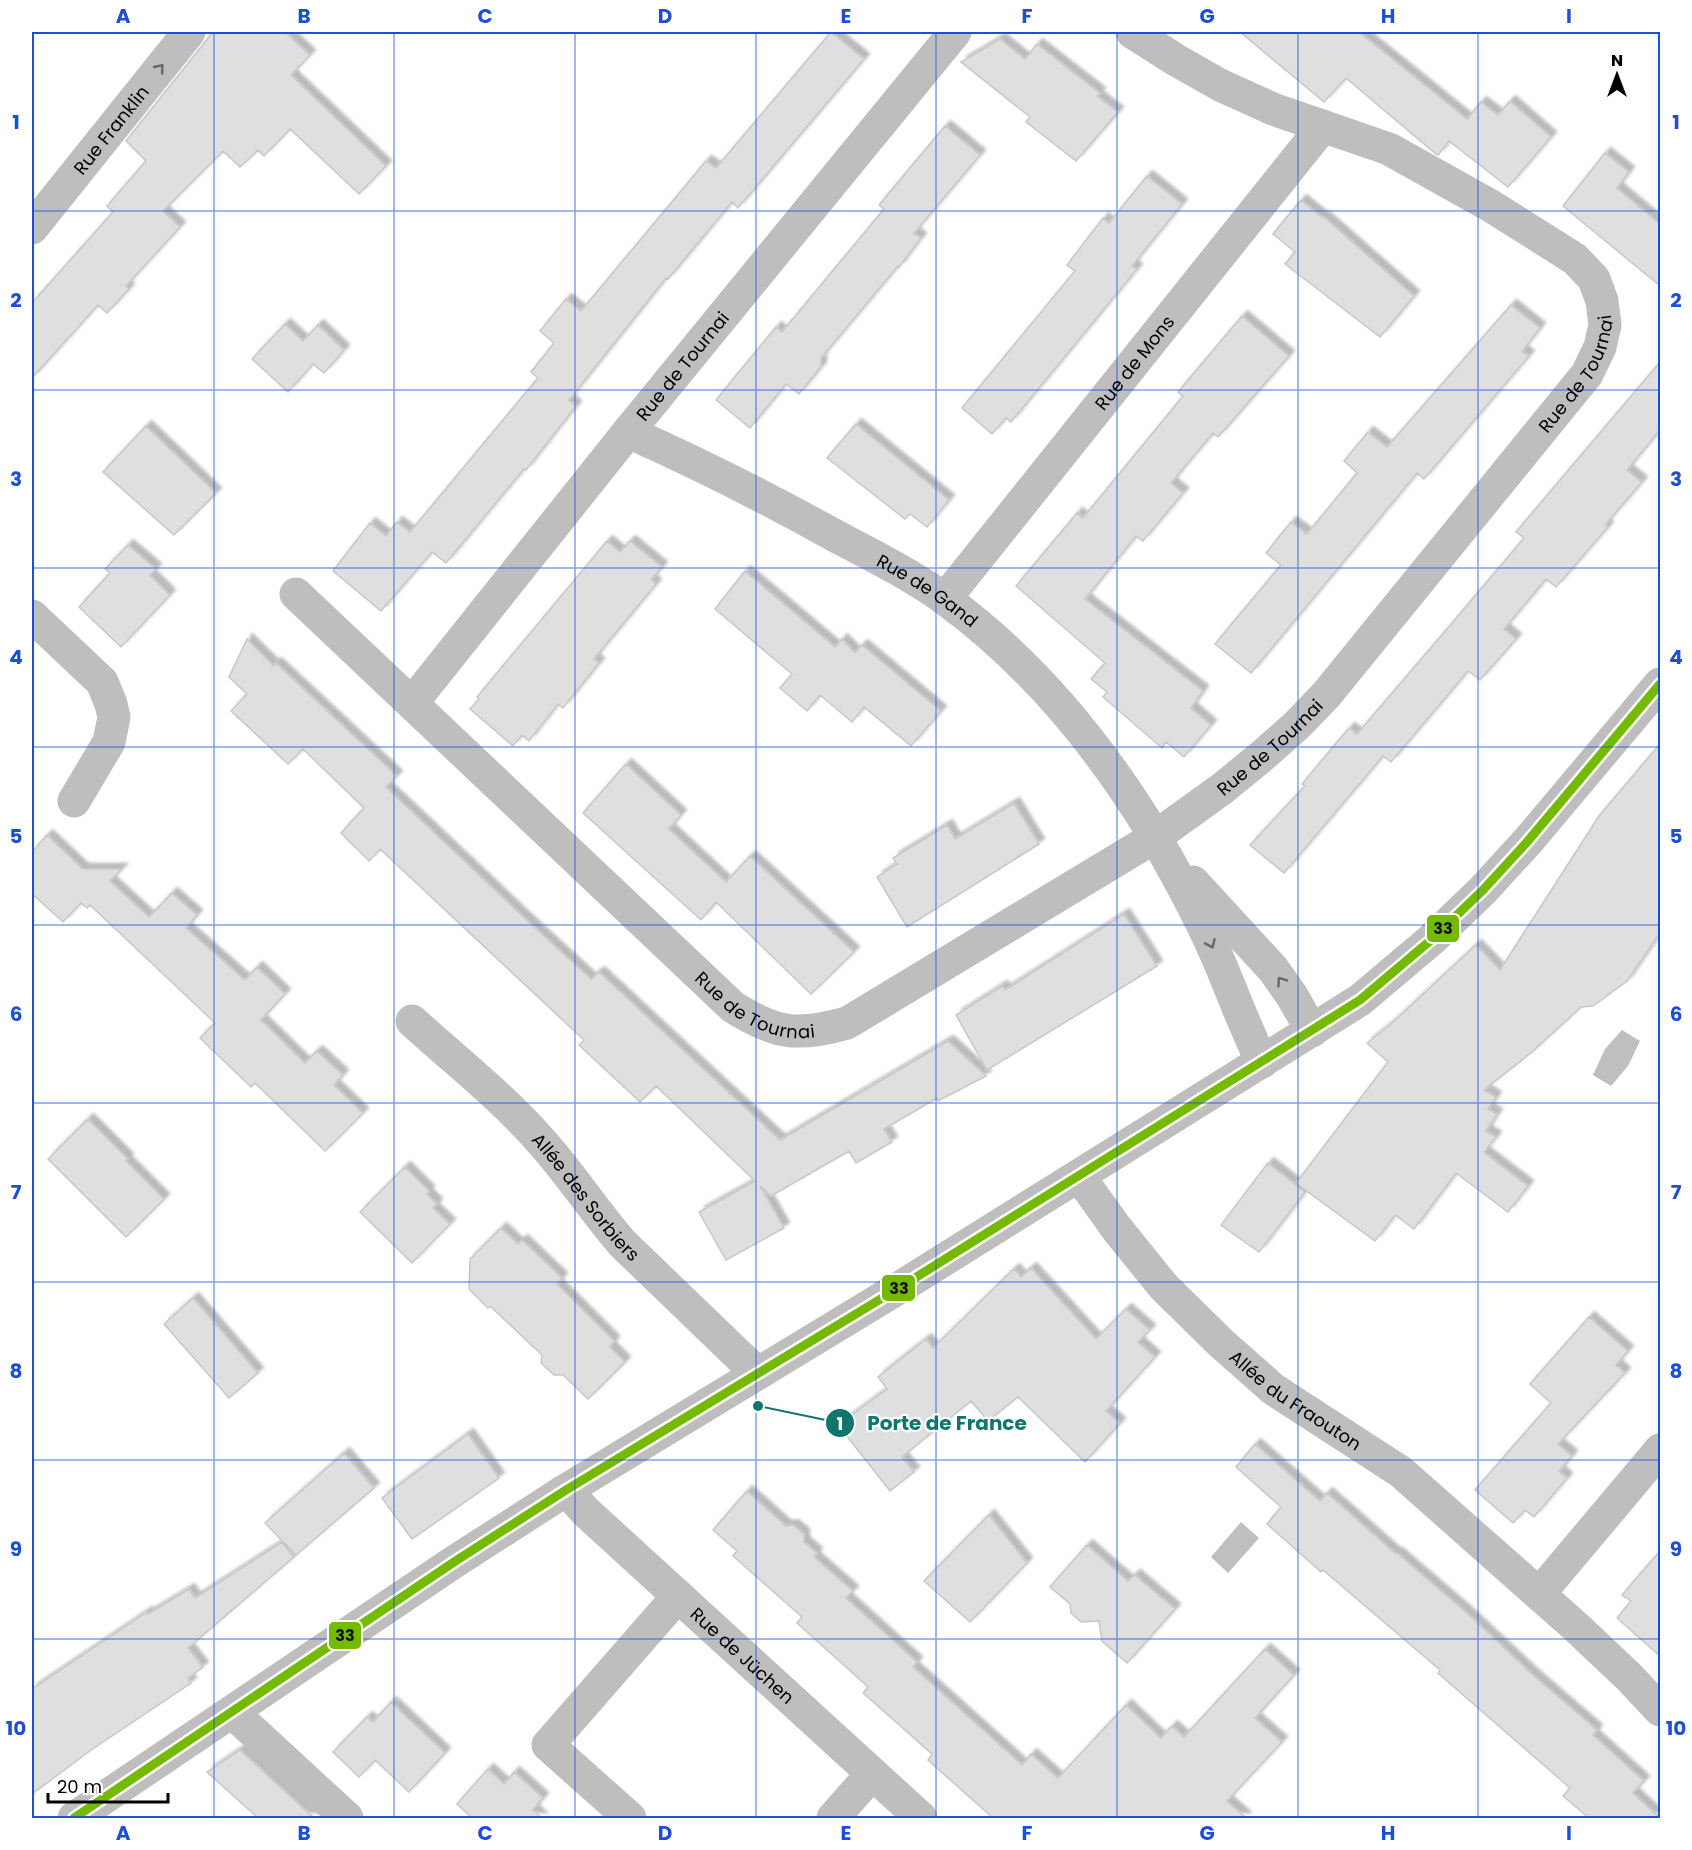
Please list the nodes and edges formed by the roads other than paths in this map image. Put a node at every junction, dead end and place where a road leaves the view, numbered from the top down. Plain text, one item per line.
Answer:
1 (189, 32) edge
2 (955, 32) edge
3 (1132, 32) edge
4 (1323, 126) junction
5 (32, 228) edge
6 (628, 432) junction
7 (296, 594) dead end
8 (945, 599) junction
9 (32, 616) edge
10 (1660, 684) edge
11 (412, 703) junction
12 (74, 801) dead end
13 (1155, 837) junction
14 (412, 1021) dead end
15 (1312, 1031) junction
16 (1262, 1062) junction
17 (1079, 1176) junction
18 (757, 1373) junction
19 (1660, 1450) edge
20 (566, 1490) junction
21 (1539, 1594) junction
22 (678, 1596) junction
23 (1660, 1710) edge
24 (232, 1712) junction
25 (872, 1774) junction
26 (75, 1818) edge
27 (347, 1818) edge
28 (630, 1818) edge
29 (833, 1818) edge
30 (921, 1818) edge

5 -> 1 street, Rue Franklin
2 - 6 street, Rue de Tournai
3 - 4 street, Rue de Tournai
4 - 8 street, Rue de Mons
4 - 13 street, Rue de Tournai
6 - 8 street, Rue de Gand
6 - 11 street, Rue de Tournai
7 - 11 street, Rue de Tournai
8 - 13 street, Rue de Gand
9 - 12 street
10 - 15 street
11 - 13 street, Rue de Tournai
15 -> 13 street
13 -> 16 street
14 - 18 street, Allée des Sorbiers
15 - 16 street
16 - 17 street
17 - 18 street
17 - 21 street, Allée du Fraouton
18 - 20 street
19 - 21 street
20 - 22 street, Rue de Jüchen
20 - 24 street
21 - 23 street, Allée du Fraouton
22 - 25 street, Rue de Jüchen
22 - 28 street
24 - 26 street
24 - 27 street
25 - 29 street
25 - 30 street, Rue de Jüchen

